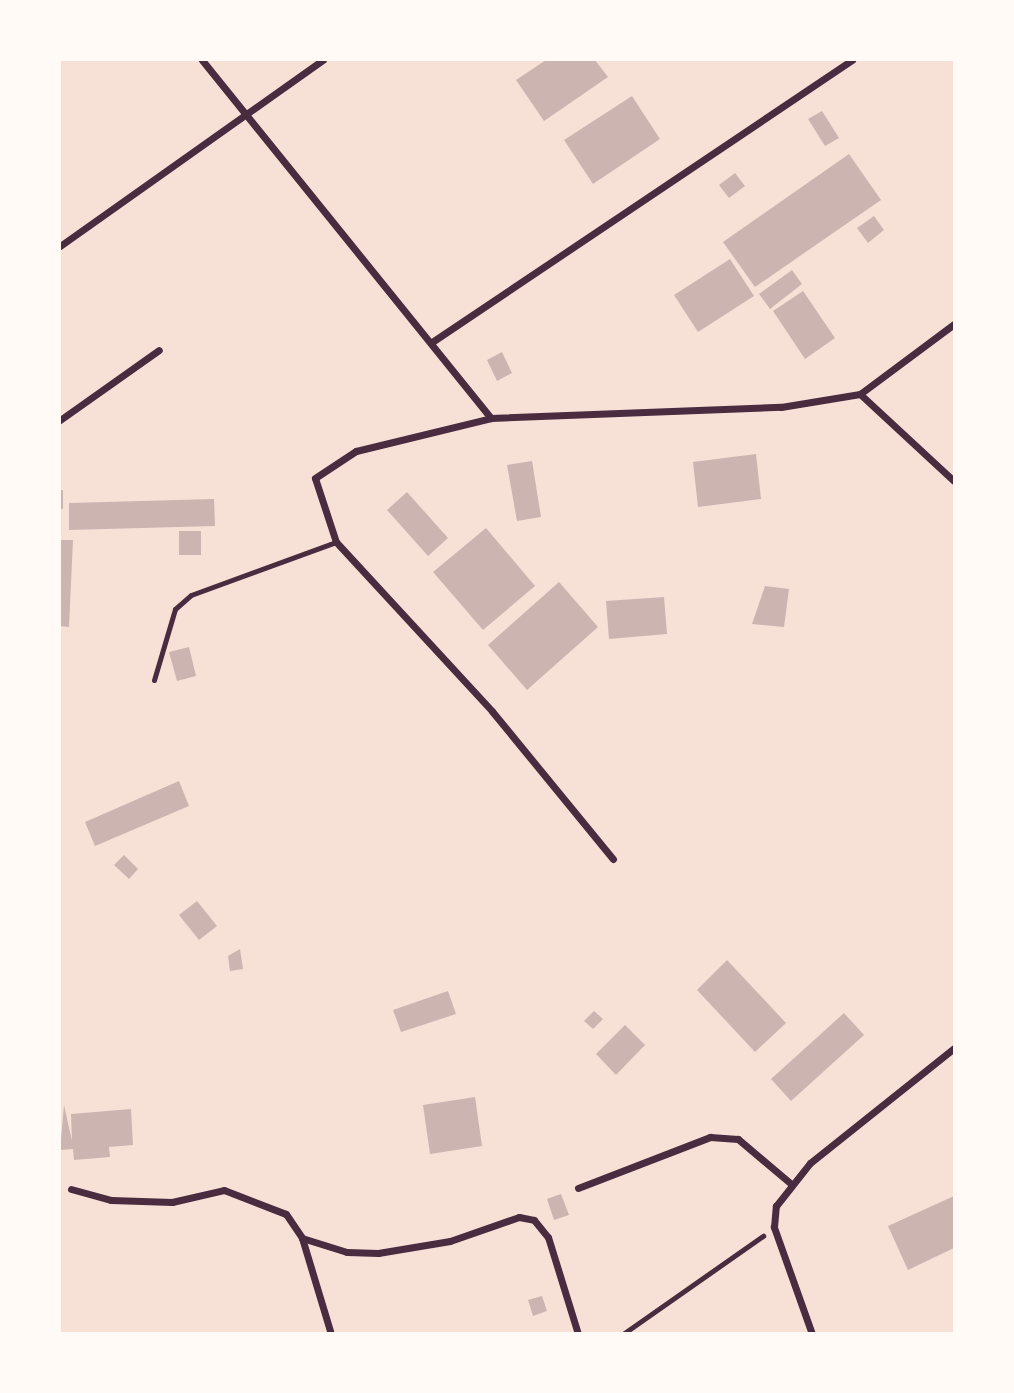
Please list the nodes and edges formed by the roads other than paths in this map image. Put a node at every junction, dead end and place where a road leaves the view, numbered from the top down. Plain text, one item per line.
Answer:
1 (202, 60) edge
2 (323, 60) edge
3 (852, 60) edge
4 (243, 117) junction
5 (60, 246) edge
6 (954, 324) edge
7 (432, 342) junction
8 (159, 350) dead end
9 (860, 394) junction
10 (491, 418) junction
11 (60, 420) edge
12 (954, 481) edge
13 (336, 542) junction
14 (154, 680) dead end
15 (613, 859) dead end
16 (954, 1048) edge
17 (790, 1183) junction
18 (578, 1188) dead end
19 (71, 1189) dead end
20 (302, 1238) junction
21 (331, 1334) edge
22 (578, 1334) edge
23 (812, 1334) edge

1 - 4 street
2 - 4 street
3 - 7 street
4 - 5 street
4 - 7 street
6 - 9 street
7 - 10 street
8 - 11 street
9 - 10 street
9 - 12 street
10 - 13 street
13 - 14 lane
13 - 15 street
16 - 17 street
17 - 18 street
17 - 23 street
19 - 20 street
20 - 21 street
20 - 22 street

